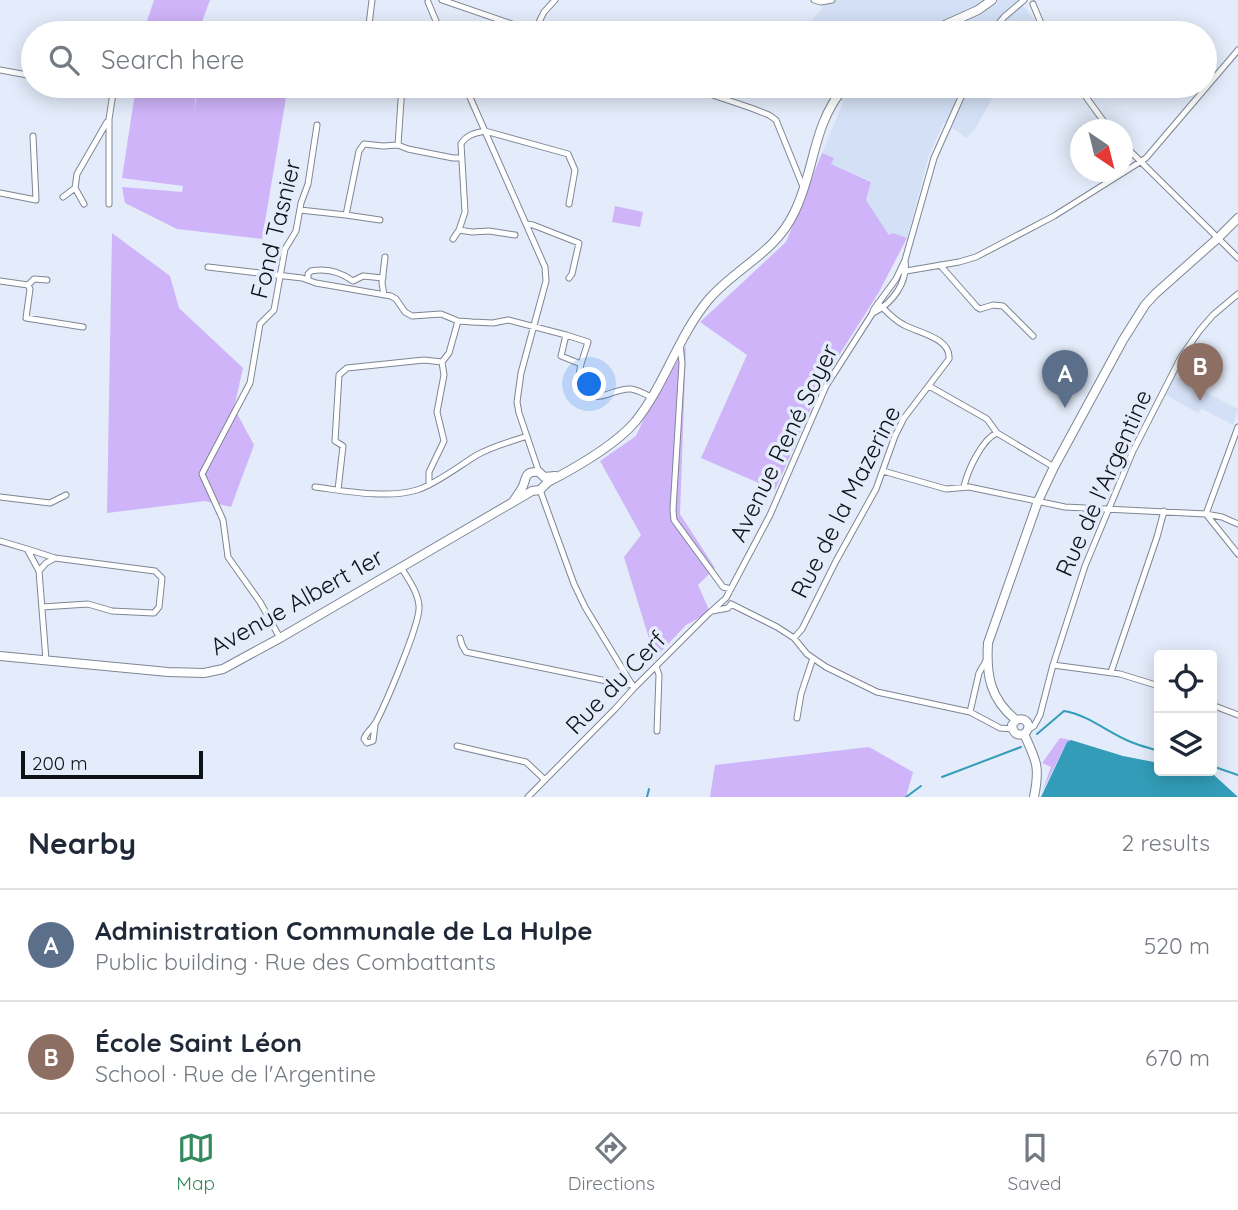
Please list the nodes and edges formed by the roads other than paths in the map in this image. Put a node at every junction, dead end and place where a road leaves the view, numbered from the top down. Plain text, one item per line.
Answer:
1 (372, 0) edge
2 (442, 0) edge
3 (555, 0) edge
4 (814, 0) edge
5 (832, 0) edge
6 (992, 0) edge
7 (1025, 0) edge
8 (427, 1) edge
9 (1032, 2) edge
10 (369, 21) edge
11 (436, 21) edge
12 (504, 21) edge
13 (540, 21) edge
14 (953, 21) edge
15 (1001, 21) edge
16 (1040, 21) edge
17 (1238, 50) edge
18 (0, 70) edge
19 (21, 74) edge
20 (1217, 75) edge
21 (112, 98) edge
22 (400, 98) edge
23 (470, 98) edge
24 (721, 98) edge
25 (836, 98) edge
26 (960, 98) edge
27 (1087, 98) edge
28 (1197, 98) edge
29 (109, 119) junction
30 (1102, 119) edge
31 (317, 125) dead end
32 (485, 131) junction
33 (33, 136) dead end
34 (398, 145) junction
35 (1133, 155) edge
36 (461, 158) junction
37 (1140, 162) junction
38 (75, 188) junction
39 (804, 189) junction
40 (0, 193) edge
41 (63, 197) dead end
42 (84, 204) dead end
43 (108, 204) dead end
44 (569, 204) dead end
45 (300, 210) junction
46 (346, 215) junction
47 (1238, 218) edge
48 (380, 220) dead end
49 (527, 224) junction
50 (458, 230) junction
51 (515, 235) dead end
52 (1218, 238) junction
53 (453, 239) dead end
54 (386, 257) dead end
55 (1238, 258) edge
56 (940, 265) junction
57 (208, 267) dead end
58 (903, 271) junction
59 (280, 276) junction
60 (383, 278) junction
61 (569, 278) dead end
62 (307, 279) junction
63 (47, 280) dead end
64 (0, 281) edge
65 (353, 281) junction
66 (28, 285) junction
67 (353, 289) junction
68 (1238, 294) edge
69 (384, 295) junction
70 (880, 305) junction
71 (458, 321) junction
72 (535, 326) junction
73 (83, 327) dead end
74 (566, 335) junction
75 (1033, 336) dead end
76 (680, 344) junction
77 (442, 362) junction
78 (581, 364) junction
79 (929, 386) junction
80 (651, 397) junction
81 (1238, 427) edge
82 (997, 433) junction
83 (527, 436) junction
84 (1054, 467) junction
85 (883, 471) junction
86 (538, 481) junction
87 (429, 485) junction
88 (964, 486) junction
89 (315, 487) dead end
90 (338, 490) junction
91 (66, 495) dead end
92 (0, 496) edge
93 (1038, 501) junction
94 (513, 502) junction
95 (1109, 509) junction
96 (1164, 511) junction
97 (1206, 514) junction
98 (1238, 524) edge
99 (0, 541) edge
100 (27, 549) junction
101 (1238, 554) edge
102 (55, 558) junction
103 (401, 567) junction
104 (39, 571) junction
105 (731, 589) junction
106 (727, 603) junction
107 (42, 607) junction
108 (280, 638) junction
109 (460, 638) dead end
110 (794, 638) junction
111 (0, 656) edge
112 (813, 658) junction
113 (988, 658) junction
114 (46, 660) junction
115 (1053, 665) junction
116 (656, 666) junction
117 (1111, 672) junction
118 (1154, 685) edge
119 (633, 686) junction
120 (1217, 707) edge
121 (970, 712) junction
122 (1238, 715) edge
123 (797, 718) dead end
124 (1016, 720) junction
125 (375, 725) dead end
126 (1027, 728) junction
127 (1013, 729) junction
128 (657, 731) dead end
129 (457, 746) dead end
130 (545, 780) junction
131 (528, 797) edge
132 (1034, 797) edge

1 - 10 street
2 - 12 street
3 - 13 street
4 - 5 street
6 - 14 main road
7 - 9 street
7 - 15 street
8 - 11 street
9 - 16 street
17 - 20 street
18 - 19 street
21 - 29 street
22 - 34 street
23 - 32 street
24 - 39 street
25 - 39 main road, Avenue Albert 1er
26 - 58 street
27 - 30 street
28 - 37 street
29 - 38 street
29 - 43 street
31 - 45 street, Fond Tasnier
32 - 36 street
32 - 44 street
32 - 49 street
33 - 40 street
34 - 36 street
34 - 46 street
35 - 37 street
36 - 50 street
37 - 52 street
37 - 56 street
38 - 41 street
38 - 42 street
39 - 76 main road, Avenue Albert 1er
45 - 46 street
45 - 59 street, Fond Tasnier
46 - 48 street
47 - 52 main road
49 - 61 street
49 - 72 street
50 - 51 street
50 - 53 street
52 - 55 street
52 - 84 main road
54 - 60 street
56 - 58 street
56 - 75 street
57 - 59 street
58 - 70 street, Avenue René Soyer
59 - 62 street
59 - 108 street, Fond Tasnier
60 - 65 street
60 - 69 street
62 - 65 street
62 - 67 street
63 - 66 street
64 - 66 street
65 - 67 street
66 - 73 street
67 - 69 street
68 - 95 street, Rue de l'Argentine
69 - 71 street
70 - 79 street, Rue de la Mazerine
70 - 105 street, Avenue René Soyer
71 - 72 street
71 - 77 street
72 - 74 street
72 - 83 street
74 - 78 street
74 - 78 street
76 - 80 main road, Avenue Albert 1er
76 - 105 street
77 - 87 street
77 - 90 street
78 - 80 street
79 - 82 street
79 - 85 street, Rue de la Mazerine
80 - 86 main road, Avenue Albert 1er
81 - 97 street
82 - 84 street
82 - 88 street
83 - 86 street
83 - 87 street
84 - 93 main road
85 - 88 street
85 - 110 street, Rue de la Mazerine
86 - 94 main road, Avenue Albert 1er
86 - 94 main road, Avenue Albert 1er
86 - 119 street
87 - 90 street
88 - 93 street
89 - 90 street
91 - 92 street
93 - 95 street
93 - 113 main road
94 - 103 main road, Avenue Albert 1er
95 - 96 street
95 - 115 street, Rue de l'Argentine
96 - 97 street
96 - 117 street
97 - 98 street
97 - 101 street
99 - 100 street
100 - 102 street
100 - 104 street
102 - 104 street
102 - 107 street
103 - 108 main road, Avenue Albert 1er
103 - 125 street
104 - 107 street
105 - 106 street, Avenue René Soyer
106 - 110 street
106 - 116 street, Rue du Cerf
107 - 114 street
108 - 114 main road, Avenue Albert 1er
109 - 119 street, Rue du Cerf
110 - 112 street
111 - 114 main road, Avenue Albert 1er
112 - 121 street
112 - 123 street
113 - 121 street
113 - 124 main road
115 - 117 street
115 - 126 street, Rue de l'Argentine
116 - 119 street, Rue du Cerf
116 - 128 street
117 - 118 street
119 - 130 street, Rue du Cerf
120 - 122 street
121 - 127 street
124 - 126 main road
124 - 127 main road
126 - 127 main road
126 - 132 main road
129 - 130 street
130 - 131 street, Rue du Cerf

